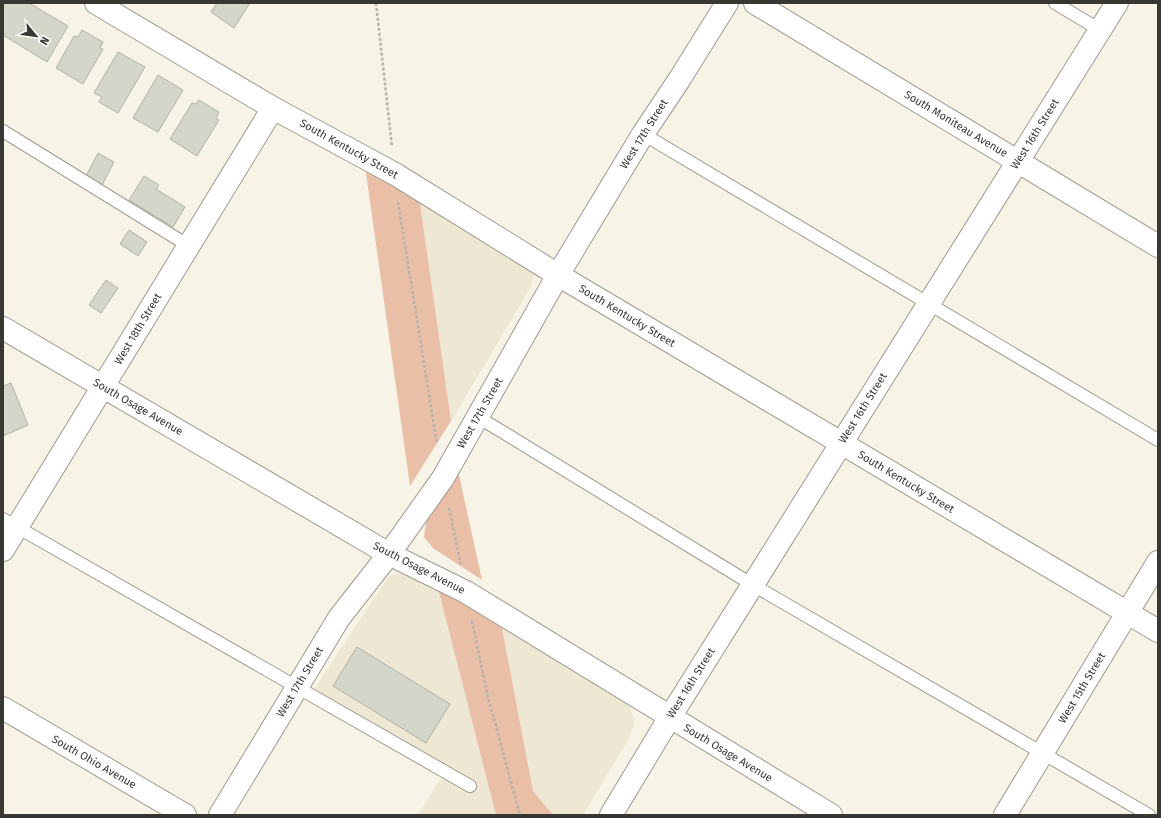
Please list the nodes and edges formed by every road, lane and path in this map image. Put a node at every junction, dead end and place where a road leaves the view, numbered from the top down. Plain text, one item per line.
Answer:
1 (96, 3) edge
2 (376, 3) edge
3 (727, 3) edge
4 (755, 3) edge
5 (1055, 3) edge
6 (1117, 3) edge
7 (1100, 30) junction
8 (273, 108) junction
9 (3, 131) edge
10 (642, 134) junction
11 (1018, 161) junction
12 (395, 174) junction
13 (188, 246) junction
14 (1158, 246) edge
15 (558, 275) junction
16 (928, 304) junction
17 (3, 328) edge
18 (103, 386) junction
19 (478, 416) junction
20 (1158, 440) edge
21 (841, 443) junction
22 (443, 478) junction
23 (10, 523) edge
24 (3, 550) edge
25 (389, 554) junction
26 (1158, 562) edge
27 (753, 585) junction
28 (466, 592) junction
29 (1127, 613) junction
30 (1158, 631) edge
31 (297, 687) junction
32 (3, 708) edge
33 (670, 718) junction
34 (1043, 753) junction
35 (470, 786) dead end
36 (185, 815) edge
37 (220, 815) edge
38 (520, 815) edge
39 (611, 815) edge
40 (831, 815) edge
41 (1005, 815) edge
42 (1149, 815) edge

1 - 8 street, South Kentucky Street
2 - 12 path
3 - 10 street, West 17th Street
4 - 11 street, South Moniteau Avenue
5 - 7 lane
6 - 7 street, West 16th Street
7 - 11 street, West 16th Street
8 - 12 street, South Kentucky Street
8 - 13 street, West 18th Street
9 - 13 lane
10 - 15 street, West 17th Street
10 - 16 lane
11 - 14 street, South Moniteau Avenue
11 - 16 street, West 16th Street
12 - 15 street, South Kentucky Street
12 - 22 path
13 - 18 street, West 18th Street
15 - 19 street, West 17th Street
15 - 21 street, South Kentucky Street
16 - 20 lane
16 - 21 street, West 16th Street
17 - 18 street, South Osage Avenue
18 - 23 street, West 18th Street
18 - 25 street, South Osage Avenue
19 - 22 street, West 17th Street
19 - 27 lane
21 - 27 street, West 16th Street
21 - 29 street, South Kentucky Street
22 - 25 street, West 17th Street
22 - 28 path
23 - 24 street, West 18th Street
23 - 31 lane
25 - 28 street, South Osage Avenue
25 - 31 street, West 17th Street
26 - 29 street, West 15th Street
27 - 33 street, West 16th Street
27 - 34 lane
28 - 33 street, South Osage Avenue
28 - 38 path
29 - 30 street, South Kentucky Street
29 - 34 street, West 15th Street
31 - 35 lane
31 - 37 street, West 17th Street
32 - 36 street, South Ohio Avenue
33 - 39 street, West 16th Street
33 - 40 street, South Osage Avenue
34 - 41 street, West 15th Street
34 - 42 lane

